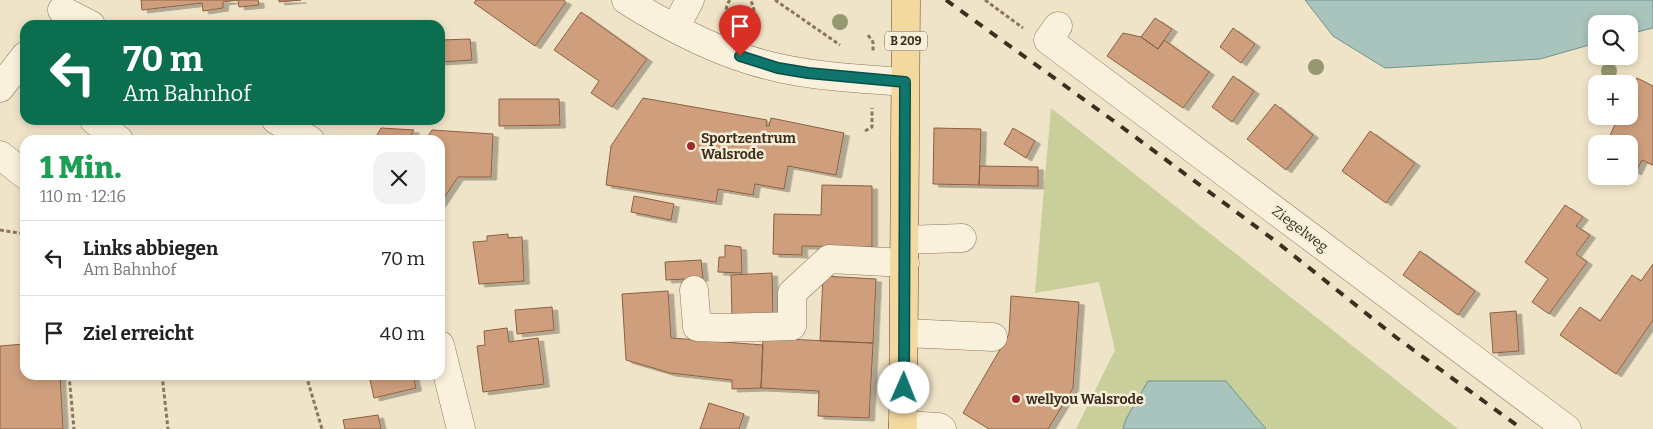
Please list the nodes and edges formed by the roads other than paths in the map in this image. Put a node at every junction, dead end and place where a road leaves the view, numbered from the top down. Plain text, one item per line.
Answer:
1 (626, 0) edge
2 (690, 0) edge
3 (906, 0) edge
4 (60, 12) edge
5 (79, 20) edge
6 (675, 28) junction
7 (1053, 33) road end
8 (20, 65) edge
9 (905, 82) junction
10 (0, 88) edge
11 (100, 125) edge
12 (284, 125) edge
13 (113, 135) edge
14 (302, 135) edge
15 (0, 155) edge
16 (20, 171) edge
17 (962, 238) dead end
18 (905, 251) junction
19 (694, 290) dead end
20 (905, 333) junction
21 (993, 337) dead end
22 (445, 365) edge
23 (903, 427) edge
24 (461, 429) edge
25 (942, 429) edge
26 (1567, 429) edge

1 - 6 street
2 - 6 street
3 - 9 main road, B 209
4 - 5 street
6 - 9 street
7 - 26 street, Ziegelweg
8 - 10 street
9 - 18 main road, B 209
11 - 13 street
12 - 14 street
15 - 16 street
17 - 18 street
18 - 19 street
18 - 20 main road, B 209
20 - 21 street
20 - 23 main road, B 209
22 - 24 street
23 - 25 street

